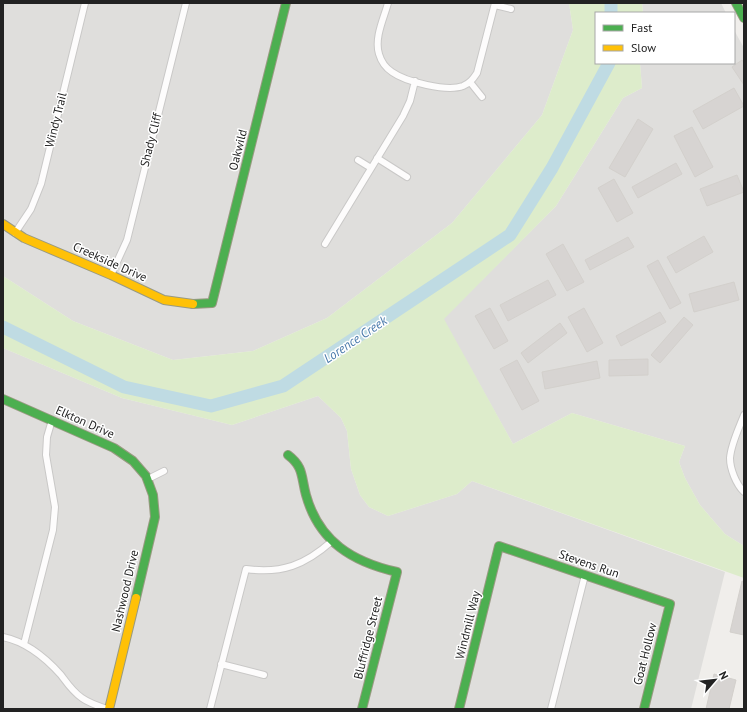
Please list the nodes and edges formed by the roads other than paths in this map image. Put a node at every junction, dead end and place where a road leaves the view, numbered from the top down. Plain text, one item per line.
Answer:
1 (85, 3) edge
2 (186, 3) edge
3 (286, 3) edge
4 (388, 3) edge
5 (736, 3) edge
6 (495, 4) edge
7 (511, 9) dead end
8 (744, 18) edge
9 (415, 81) junction
10 (470, 82) junction
11 (482, 98) dead end
12 (378, 158) junction
13 (358, 160) dead end
14 (371, 168) junction
15 (407, 177) dead end
16 (3, 224) edge
17 (15, 233) junction
18 (325, 244) dead end
19 (111, 275) junction
20 (212, 303) joint
21 (3, 399) edge
22 (744, 415) edge
23 (52, 420) junction
24 (288, 455) dead end
25 (164, 471) dead end
26 (148, 479) junction
27 (744, 492) edge
28 (332, 541) junction
29 (499, 546) joint
30 (585, 575) junction
31 (670, 604) joint
32 (3, 637) edge
33 (24, 644) junction
34 (221, 664) junction
35 (264, 675) dead end
36 (108, 709) edge
37 (210, 709) edge
38 (362, 709) edge
39 (459, 709) edge
40 (551, 709) edge
41 (644, 709) edge

1 - 17 street, Windy Trail
2 - 19 street, Shady Cliff
3 - 20 street, Oakwild
4 - 9 street
5 - 8 street
6 - 7 street
6 - 10 street
9 - 10 street
9 - 12 street
10 - 11 street
12 - 14 street
12 - 15 street
13 - 14 street
14 - 18 street
16 - 17 street, Creekside Drive
17 - 19 street, Creekside Drive
19 - 20 street, Creekside Drive
21 - 23 street, Elkton Drive
22 - 27 street
23 - 26 street, Elkton Drive
23 - 33 street
24 - 28 street
25 - 26 street
26 - 36 street, Nashwood Drive
28 - 34 street
28 - 38 street, Bluffridge Street
29 - 30 street, Stevens Run
29 - 39 street, Windmill Way
30 - 31 street, Stevens Run
30 - 40 street
31 - 41 street, Goat Hollow
32 - 33 street
33 - 36 street
34 - 35 street
34 - 37 street

